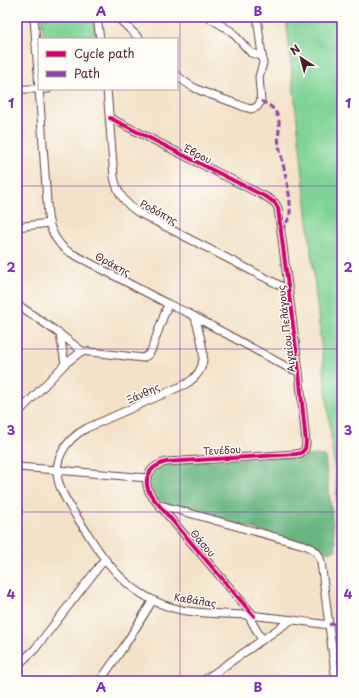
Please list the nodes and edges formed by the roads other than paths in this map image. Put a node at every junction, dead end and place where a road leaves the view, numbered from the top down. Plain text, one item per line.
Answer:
1 (34, 17) edge
2 (96, 17) edge
3 (117, 17) edge
4 (208, 17) edge
5 (257, 17) edge
6 (100, 38) edge
7 (139, 38) edge
8 (262, 56) junction
9 (38, 75) edge
10 (178, 76) edge
11 (17, 89) edge
12 (38, 89) edge
13 (39, 90) edge
14 (107, 90) edge
15 (110, 118) junction
16 (277, 206) joint
17 (49, 223) junction
18 (17, 227) edge
19 (289, 290) junction
20 (17, 304) edge
21 (168, 304) junction
22 (195, 317) junction
23 (60, 334) junction
24 (82, 351) junction
25 (65, 364) junction
26 (299, 372) junction
27 (17, 414) edge
28 (305, 450) joint
29 (17, 467) edge
30 (58, 470) junction
31 (147, 478) junction
32 (160, 505) junction
33 (104, 560) junction
34 (153, 600) junction
35 (251, 616) junction
36 (291, 620) junction
37 (329, 625) junction
38 (262, 640) junction
39 (17, 666) edge
40 (100, 681) edge
41 (203, 681) edge
42 (336, 681) edge

1 - 9 street, Θράκης
2 - 6 street
3 - 7 street
4 - 8 street
5 - 8 street
8 - 10 street
11 - 12 street
13 - 17 street, Θράκης
14 - 15 street, Ροδόπης
15 - 16 street, Έβρου
15 - 19 street, Ροδόπης
16 - 19 street, Αιγαίου Πελάγους
17 - 18 street
17 - 21 street, Θράκης
19 - 26 street, Αιγαίου Πελάγους
20 - 23 street
21 - 22 street, Θράκης
21 - 24 street
22 - 26 street, Θράκης
22 - 30 street, Ξάνθης
23 - 24 street
23 - 25 street
24 - 25 street
25 - 27 street
26 - 28 street, Αιγαίου Πελάγους
28 - 31 street, Τενέδου
29 - 30 street
30 - 31 street
30 - 33 street, Καβάλας
31 - 32 street, Θάσου
32 - 35 street, Θάσου
32 - 37 street
33 - 34 street, Καβάλας
33 - 39 street
34 - 35 street, Καβάλας
34 - 40 street
35 - 36 street, Καβάλας
35 - 38 street, Θάσου
36 - 37 street, Καβάλας
36 - 38 street
37 - 42 street
38 - 41 street

